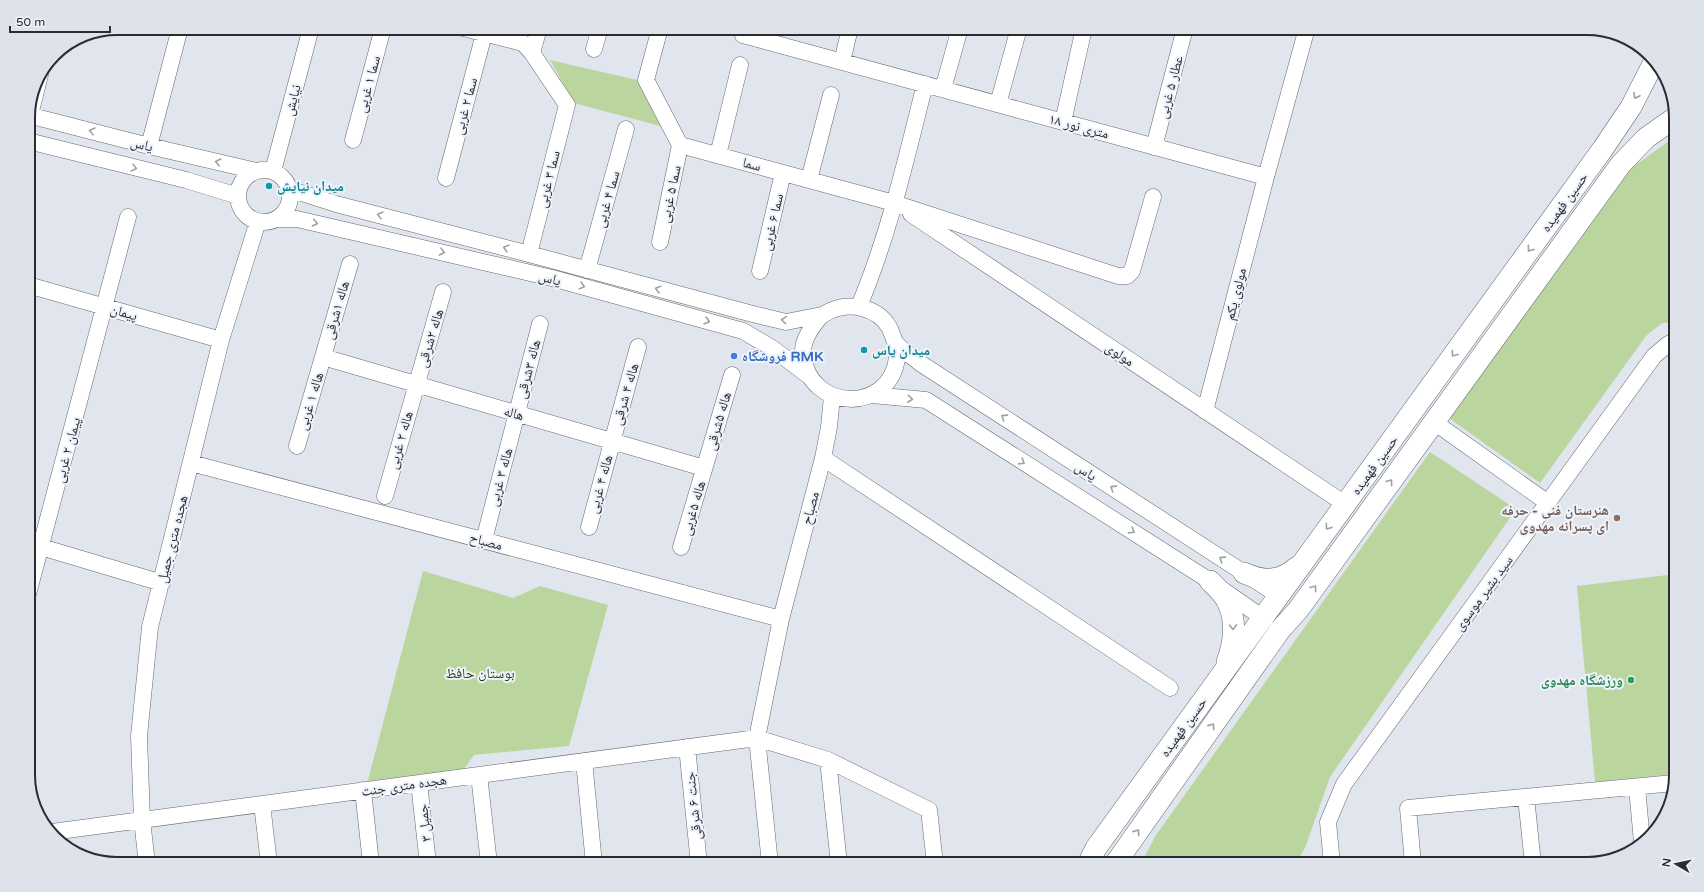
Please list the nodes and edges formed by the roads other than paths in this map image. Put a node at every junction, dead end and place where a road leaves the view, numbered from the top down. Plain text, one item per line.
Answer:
1 (178, 35) edge
2 (309, 35) edge
3 (381, 35) edge
4 (484, 35) edge
5 (488, 35) edge
6 (537, 35) edge
7 (598, 35) edge
8 (658, 35) edge
9 (756, 35) edge
10 (848, 35) edge
11 (958, 35) edge
12 (1017, 35) edge
13 (1082, 35) edge
14 (1183, 35) edge
15 (1305, 35) edge
16 (594, 49) dead end
17 (532, 53) junction
18 (842, 62) junction
19 (740, 65) dead end
20 (1652, 67) edge
21 (925, 84) junction
22 (943, 89) junction
23 (831, 95) dead end
24 (998, 104) junction
25 (35, 117) edge
26 (1063, 122) junction
27 (1669, 122) edge
28 (626, 129) dead end
29 (353, 140) dead end
30 (35, 143) edge
31 (680, 145) junction
32 (149, 146) junction
33 (1154, 147) junction
34 (718, 155) junction
35 (256, 171) junction
36 (273, 171) junction
37 (783, 173) junction
38 (1266, 177) junction
39 (446, 178) dead end
40 (808, 180) junction
41 (289, 189) junction
42 (238, 196) junction
43 (1153, 197) dead end
44 (894, 203) junction
45 (128, 217) dead end
46 (277, 219) junction
47 (258, 221) junction
48 (660, 242) dead end
49 (529, 254) junction
50 (350, 264) dead end
51 (587, 270) junction
52 (760, 271) dead end
53 (35, 287) edge
54 (444, 292) dead end
55 (859, 306) junction
56 (106, 307) junction
57 (822, 315) junction
58 (540, 324) dead end
59 (221, 340) junction
60 (896, 343) junction
61 (1669, 344) edge
62 (638, 347) dead end
63 (323, 357) junction
64 (732, 374) dead end
65 (809, 376) junction
66 (416, 384) junction
67 (872, 394) junction
68 (832, 396) junction
69 (1205, 411) junction
70 (517, 413) junction
71 (1434, 422) junction
72 (612, 441) junction
73 (297, 446) dead end
74 (823, 458) junction
75 (191, 463) junction
76 (704, 468) junction
77 (385, 496) dead end
78 (1548, 503) junction
79 (1345, 504) junction
80 (589, 527) dead end
81 (484, 540) junction
82 (41, 547) junction
83 (681, 547) dead end
84 (1304, 560) junction
85 (35, 569) edge
86 (1244, 574) junction
87 (1210, 581) junction
88 (162, 583) junction
89 (1278, 595) junction
90 (1298, 610) junction
91 (1263, 618) junction
92 (781, 619) junction
93 (1280, 630) junction
94 (1223, 673) junction
95 (1170, 688) dead end
96 (757, 738) junction
97 (687, 747) junction
98 (828, 760) junction
99 (584, 761) junction
100 (479, 775) junction
101 (419, 783) junction
102 (1668, 784) edge
103 (1637, 787) junction
104 (363, 790) junction
105 (1526, 797) junction
106 (262, 804) junction
107 (142, 820) junction
108 (57, 831) edge
109 (1642, 836) edge
110 (146, 857) edge
111 (268, 857) edge
112 (370, 857) edge
113 (427, 857) edge
114 (488, 857) edge
115 (593, 857) edge
116 (698, 857) edge
117 (769, 857) edge
118 (838, 857) edge
119 (934, 857) edge
120 (1092, 857) edge
121 (1119, 857) edge
122 (1331, 857) edge
123 (1412, 857) edge
124 (1532, 857) edge

1 - 32 street
2 - 36 street, نیایش
3 - 29 street, سما ۱ غربی
4 - 39 street, سما ۲ غربی
5 - 17 street
6 - 17 street
7 - 16 street
8 - 31 street
9 - 18 street, ۱۸ متری نور
10 - 18 street
11 - 22 street
12 - 24 street
13 - 26 street
14 - 33 street, عطار ۵ غربی
15 - 38 street
17 - 49 street, سما ۳ غربی
18 - 21 street, ۱۸ متری نور
19 - 34 street
20 -> 79 main road, حسین فهمیده
21 - 22 street, ۱۸ متری نور
21 - 44 street
22 - 24 street, ۱۸ متری نور
23 - 40 street
24 - 26 street, ۱۸ متری نور
32 -> 25 street, یاس
26 - 33 street, ۱۸ متری نور
27 - 71 main road, حسین فهمیده
28 - 51 street, سما ۴ غربی
30 -> 42 street, یاس
31 - 34 street, سما
31 - 48 street, سما ۵ غربی
35 -> 32 street, یاس
33 - 38 street, ۱۸ متری نور
34 - 37 street, سما
35 - 36 street
35 - 42 street
36 - 41 street
37 - 40 street, سما
37 - 52 street, سما ۶ غربی
38 - 69 street, مولوی یکم
40 - 44 street, سما
41 - 46 street
49 -> 41 street, یاس
42 - 47 street
43 - 44 street, سما
44 - 55 street
44 - 69 street, مولوی
45 - 56 street, پیمان ۲ غربی
46 - 47 street
46 -> 65 street, یاس
47 - 59 street, هجده متری جمیل
49 - 51 street, یاس
50 - 63 street, هاله ۱شرقی
57 -> 51 street, یاس
53 - 56 street, پیمان
54 - 66 street, هاله ۲شرقی
55 - 57 street
55 - 60 street
56 - 59 street, پیمان
56 - 82 street, پیمان ۲ غربی
57 - 65 street
58 - 70 street, هاله ۳شرقی
59 - 75 street, هجده متری جمیل
60 - 67 street
86 -> 60 street, یاس
61 - 78 street, سید بشیر موسوی
62 - 72 street, هاله ۴ شرقی
63 - 66 street, هاله
63 - 73 street, هاله ۱ غربی
64 - 76 street, هاله ۵شرقی
65 - 68 street
66 - 70 street, هاله
66 - 77 street, هاله ۲ غربی
67 - 68 street
67 -> 87 street, یاس
68 - 74 street, مصباح
69 - 79 street, مولوی
70 - 72 street, هاله
70 - 81 street, هاله ۳ غربی
71 - 78 street
90 -> 71 main road, حسین فهمیده
72 - 76 street, هاله
72 - 80 street, هاله ۴ غربی
74 - 92 street, مصباح
74 - 95 street
75 - 81 street, مصباح
75 - 88 street, هجده متری جمیل
76 - 83 street, هاله ۵غربی
78 - 122 street, سید بشیر موسوی
79 -> 84 main road, حسین فهمیده
81 - 92 street, مصباح
82 - 85 street, پیمان ۲ غربی
82 - 88 street
84 - 86 main road
84 - 89 main road, حسین فهمیده
86 - 89 street, یاس
87 - 91 street, یاس
87 -> 94 main road
88 - 107 street, هجده متری جمیل
89 - 90 main road
89 - 91 main road, حسین فهمیده
90 - 93 main road, حسین فهمیده
91 - 93 main road
91 - 94 main road, حسین فهمیده
92 - 96 street, مصباح
121 -> 93 main road, حسین فهمیده
94 - 120 main road, حسین فهمیده
96 - 97 street, هجده متری جنت
96 - 98 street
96 - 117 street
97 - 99 street, هجده متری جنت
97 - 116 street, جنت ۶ شرقی
98 - 118 street
98 - 119 street
99 - 100 street, هجده متری جنت
99 - 115 street
100 - 101 street, هجده متری جنت
100 - 114 street
101 - 104 street, هجده متری جنت
101 - 113 street, جمیل ۳
102 - 103 street
103 - 105 street
103 - 109 street
104 - 106 street, هجده متری جنت
104 - 112 street
105 - 123 street
105 - 124 street
106 - 107 street, هجده متری جنت
106 - 111 street
107 - 108 street, هجده متری جنت
107 - 110 street, هجده متری جمیل

